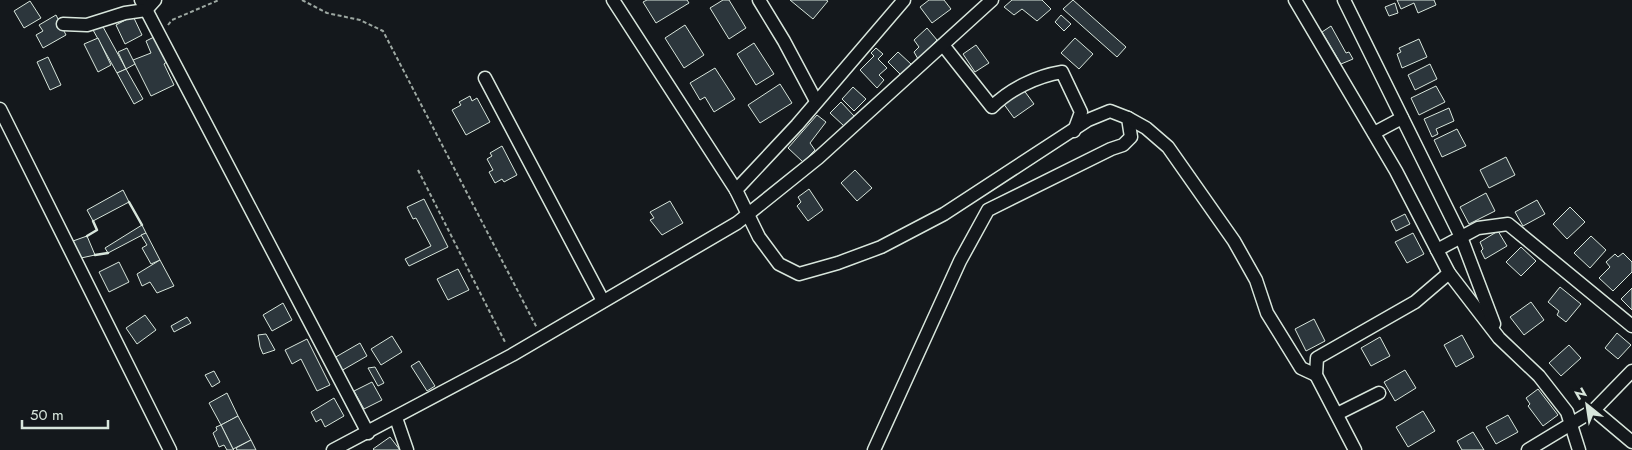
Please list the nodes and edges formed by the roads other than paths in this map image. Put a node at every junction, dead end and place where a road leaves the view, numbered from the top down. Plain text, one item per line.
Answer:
1 (155, 0) edge
2 (614, 0) edge
3 (759, 0) edge
4 (904, 0) edge
5 (992, 0) edge
6 (1295, 0) edge
7 (1344, 0) edge
8 (144, 5) edge
9 (63, 24) dead end
10 (943, 45) junction
11 (484, 78) dead end
12 (816, 101) junction
13 (0, 109) edge
14 (1128, 118) junction
15 (1402, 118) junction
16 (1074, 131) junction
17 (1374, 134) junction
18 (736, 190) junction
19 (747, 215) junction
20 (1461, 237) junction
21 (1437, 250) junction
22 (1449, 273) junction
23 (603, 301) junction
24 (1632, 326) edge
25 (1499, 338) junction
26 (1632, 371) edge
27 (1316, 375) junction
28 (1379, 393) dead end
29 (1594, 410) junction
30 (1337, 414) junction
31 (396, 418) junction
32 (1571, 423) junction
33 (368, 433) junction
34 (1632, 442) edge
35 (170, 450) edge
36 (333, 450) edge
37 (407, 450) edge
38 (874, 450) edge
39 (1355, 450) edge
40 (1528, 450) edge
41 (1579, 450) edge

1 - 8 street
2 - 18 street
3 - 12 street
4 - 12 street
5 - 10 street
6 - 17 street
7 - 15 street
8 - 9 street
8 - 33 street
10 - 16 street
10 - 19 street
11 - 23 street
12 - 18 street
13 - 35 street
14 - 16 street
14 - 27 street
14 - 38 street
15 - 17 street
15 - 20 street
16 - 19 street
17 - 21 street
18 - 19 street
19 - 23 street
20 - 21 street
20 - 24 street
20 - 25 street
21 - 22 street
22 - 25 street
22 - 27 street
23 - 31 street
25 - 32 street
26 - 29 street
27 - 30 street
28 - 30 street
29 - 32 street
29 - 34 street
30 - 39 street
31 - 33 street
31 - 37 street
32 - 40 street
32 - 41 street
33 - 36 street

